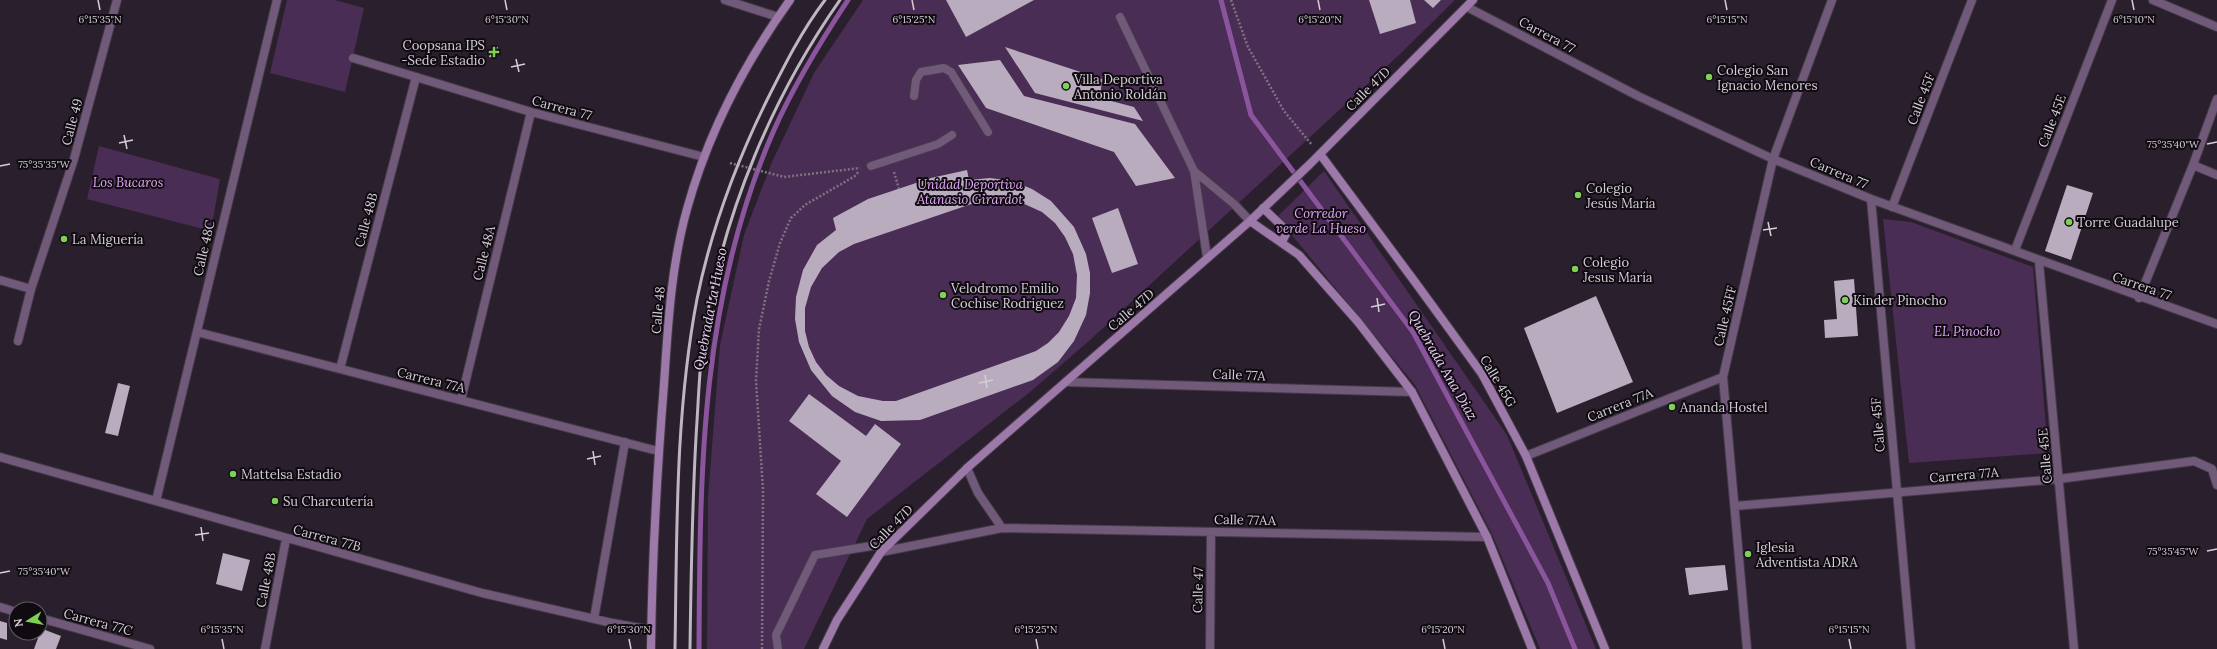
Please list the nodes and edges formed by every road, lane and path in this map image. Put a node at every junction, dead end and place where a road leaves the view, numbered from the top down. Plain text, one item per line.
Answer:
1 (118, 0) edge
2 (277, 0) edge
3 (725, 0) edge
4 (790, 0) edge
5 (1231, 0) edge
6 (1473, 0) edge
7 (1832, 0) edge
8 (1972, 0) edge
9 (2112, 0) edge
10 (2153, 0) edge
11 (1467, 7) junction
12 (778, 17) junction
13 (1120, 17) dead end
14 (2217, 27) edge
15 (353, 58) dead end
16 (416, 77) junction
17 (914, 96) dead end
18 (2217, 99) edge
19 (531, 112) junction
20 (988, 132) dead end
21 (952, 135) dead end
22 (1317, 152) junction
23 (704, 157) junction
24 (1773, 159) junction
25 (890, 160) junction
26 (730, 163) dead end
27 (2193, 165) junction
28 (870, 166) dead end
29 (1194, 171) junction
30 (2217, 175) edge
31 (899, 189) dead end
32 (1871, 199) junction
33 (1265, 206) junction
34 (1892, 207) junction
35 (1250, 221) junction
36 (1282, 242) junction
37 (2015, 250) junction
38 (1207, 257) junction
39 (2039, 262) junction
40 (0, 280) edge
41 (31, 289) junction
42 (2139, 298) junction
43 (2217, 324) edge
44 (197, 332) junction
45 (18, 341) dead end
46 (340, 369) junction
47 (1723, 377) junction
48 (1066, 382) junction
49 (1412, 392) junction
50 (461, 400) junction
51 (625, 442) junction
52 (658, 451) junction
53 (1526, 456) junction
54 (0, 457) edge
55 (967, 468) junction
56 (2059, 479) junction
57 (2217, 485) edge
58 (1896, 492) junction
59 (156, 501) junction
60 (1735, 506) junction
61 (1002, 528) junction
62 (1211, 532) junction
63 (1487, 537) junction
64 (286, 539) junction
65 (890, 543) junction
66 (881, 552) junction
67 (594, 619) junction
68 (48, 621) edge
69 (651, 630) junction
70 (126, 646) edge
71 (150, 649) edge
72 (265, 649) edge
73 (651, 649) edge
74 (762, 649) edge
75 (778, 649) edge
76 (823, 649) edge
77 (1210, 649) edge
78 (1532, 649) edge
79 (1605, 649) edge
80 (1747, 649) edge
81 (1911, 649) edge
82 (2074, 649) edge

1 - 41 street, Calle 49
2 - 44 street, Calle 48C
3 - 12 street
4 - 12 main road, Calle 48
5 - 22 path
6 - 11 main road, Calle 47D
7 - 24 street, Calle 45FF
8 - 34 street, Calle 45F
9 - 37 street, Calle 45E
10 - 14 street
11 - 22 main road, Calle 47D
11 - 24 street, Carrera 77
12 - 23 main road, Calle 48
13 - 29 street
15 - 16 street, Carrera 77
16 - 19 street, Carrera 77
16 - 46 street, Calle 48B
17 - 20 street
18 - 27 street
19 - 23 street, Carrera 77
19 - 50 street, Calle 48A
21 - 25 street
22 - 33 main road, Calle 47D
22 - 53 main road, Calle 45G
23 - 52 main road, Calle 48
24 - 32 street, Carrera 77
24 - 47 street, Calle 45FF
25 - 28 street
25 - 31 path
26 - 74 path
27 - 30 street
27 - 42 street
29 - 35 street
29 - 38 street
32 - 34 street, Carrera 77
32 - 58 street, Calle 45F
33 - 35 main road, Calle 47D
33 - 36 main road
34 - 37 street, Carrera 77
35 - 36 main road
35 - 38 main road, Calle 47D
36 - 49 main road
37 - 39 street, Carrera 77
38 - 48 main road, Calle 47D
39 - 42 street, Carrera 77
39 - 56 street, Calle 45E
40 - 41 street
41 - 45 street, Calle 49
42 - 43 street, Carrera 77
44 - 46 street, Carrera 77A
44 - 59 street, Calle 48C
46 - 50 street, Carrera 77A
47 - 53 street, Carrera 77A
47 - 60 street, Calle 45FF
48 - 49 street, Calle 77A
48 - 55 main road, Calle 47D
49 - 63 main road
50 - 51 street, Carrera 77A
51 - 52 street, Carrera 77A
51 - 67 street
52 - 69 main road, Calle 48
53 - 79 main road, Calle 45G
54 - 59 street, Carrera 77B
55 - 61 street
55 - 65 main road, Calle 47D
56 - 57 street, Carrera 77A
56 - 58 street, Carrera 77A
56 - 82 street, Calle 45E
58 - 60 street, Carrera 77A
58 - 81 street, Calle 45F
59 - 64 street, Carrera 77B
60 - 80 street, Calle 45FF
61 - 62 street, Calle 77AA
61 - 66 street, Calle 77AA
62 - 63 street, Calle 77AA
62 - 77 street, Calle 47
63 - 78 main road
64 - 67 street, Carrera 77B
64 - 72 street, Calle 48B
65 - 66 main road, Calle 47D
65 - 75 street
66 - 76 main road, Calle 47D
67 - 69 street, Carrera 77B
68 - 70 street, Carrera 77C
69 - 73 main road, Calle 48
70 - 71 street, Carrera 77C

